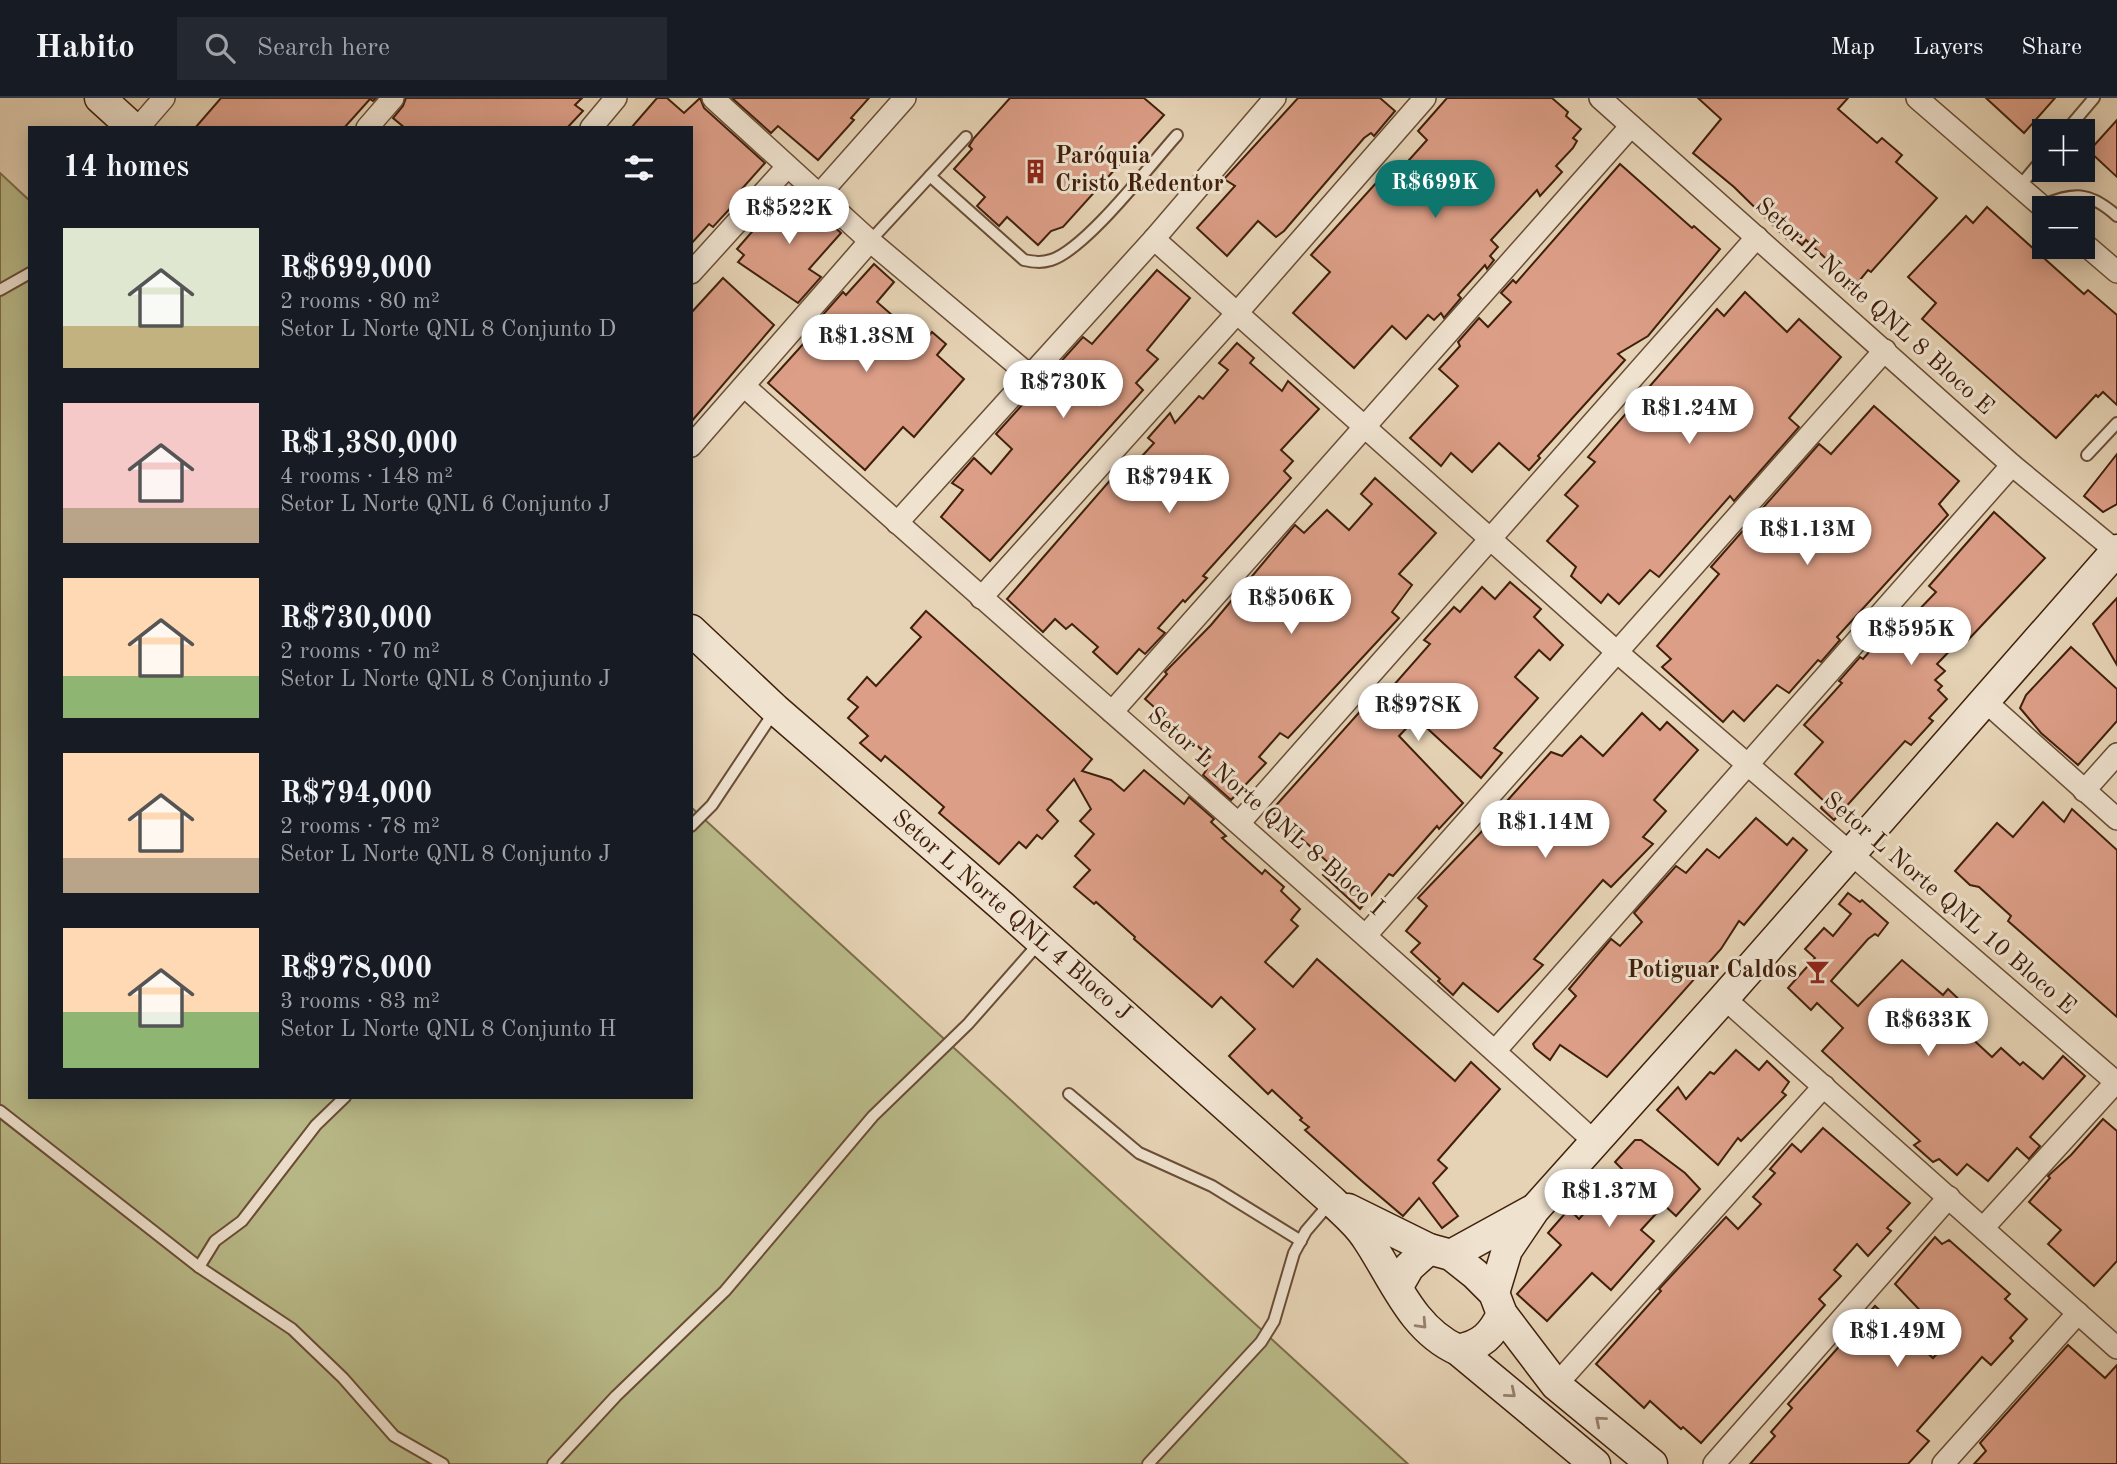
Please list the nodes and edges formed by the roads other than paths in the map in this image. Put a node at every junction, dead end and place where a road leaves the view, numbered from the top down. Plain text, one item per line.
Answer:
1 (100, 98) edge
2 (164, 98) edge
3 (393, 98) edge
4 (617, 98) edge
5 (713, 98) edge
6 (905, 98) edge
7 (1425, 98) edge
8 (1600, 98) edge
9 (2094, 98) edge
10 (1921, 99) edge
11 (1267, 101) edge
12 (2076, 119) edge
13 (133, 126) edge
14 (137, 126) edge
15 (369, 126) edge
16 (593, 126) edge
17 (1631, 126) junction
18 (1177, 135) dead end
19 (967, 137) dead end
20 (787, 167) junction
21 (2032, 171) edge
22 (930, 176) junction
23 (2019, 187) junction
24 (2079, 194) joint
25 (819, 195) junction
26 (2073, 196) edge
27 (2032, 198) edge
28 (2117, 216) edge
29 (1757, 237) junction
30 (1154, 239) junction
31 (870, 241) junction
32 (2095, 253) edge
33 (693, 271) edge
34 (2117, 272) edge
35 (28, 274) edge
36 (0, 290) edge
37 (1237, 313) junction
38 (1885, 350) junction
39 (1029, 375) junction
40 (744, 386) junction
41 (2117, 423) edge
42 (1365, 426) junction
43 (693, 444) edge
44 (2087, 455) dead end
45 (2012, 465) junction
46 (897, 523) junction
47 (1492, 539) junction
48 (2116, 551) edge
49 (981, 598) junction
50 (693, 633) edge
51 (1617, 652) junction
52 (1985, 701) junction
53 (775, 709) junction
54 (1112, 712) junction
55 (2117, 754) edge
56 (1747, 764) junction
57 (2084, 791) junction
58 (2117, 820) edge
59 (1240, 822) junction
60 (693, 824) edge
61 (1852, 853) junction
62 (1366, 935) junction
63 (1040, 942) junction
64 (1724, 998) junction
65 (1495, 1051) junction
66 (2117, 1082) edge
67 (1824, 1086) junction
68 (1069, 1094) dead end
69 (343, 1099) edge
70 (0, 1111) edge
71 (1596, 1143) junction
72 (1949, 1197) junction
73 (1332, 1201) junction
74 (1534, 1210) junction
75 (1984, 1227) junction
76 (1301, 1241) junction
77 (1440, 1252) junction
78 (199, 1267) junction
79 (1398, 1286) junction
80 (1498, 1303) junction
81 (2078, 1313) junction
82 (2117, 1348) edge
83 (1458, 1350) junction
84 (1556, 1385) junction
85 (443, 1464) edge
86 (553, 1464) edge
87 (1148, 1464) edge
88 (1595, 1464) edge
89 (1652, 1464) edge
90 (1714, 1464) edge
91 (1942, 1464) edge

1 - 13 main road
2 - 14 street
3 - 15 street
4 - 16 street
5 - 20 street
6 - 25 street
7 - 37 street
8 - 17 street, Setor L Norte QNL 8 Bloco E
9 - 12 lane
10 - 23 street
11 - 30 street
17 - 29 street, Setor L Norte QNL 8 Bloco E
17 - 42 street
18 - 22 lane
19 - 22 lane
20 - 25 street
20 - 33 street
21 - 23 lane
22 - 31 lane
23 - 27 street
24 - 26 lane
24 - 28 lane
25 - 31 street
29 - 38 street, Setor L Norte QNL 8 Bloco E
29 - 47 street
30 - 37 street, Setor L Norte QNL 10 Bloco E
30 - 39 street
31 - 39 street
31 - 40 street
32 - 34 street
35 - 36 lane
37 - 42 street, Setor L Norte QNL 10 Bloco E
37 - 49 street
38 - 45 street, Setor L Norte QNL 8 Bloco E
38 - 51 street
39 - 46 street
40 - 43 street
40 - 46 street, Setor L Norte QNL 8 Bloco I
41 - 44 lane
42 - 47 street, Setor L Norte QNL 10 Bloco E
42 - 54 street
45 - 48 street, Setor L Norte QNL 8 Bloco E
45 - 56 street
46 - 49 street, Setor L Norte QNL 8 Bloco I
47 - 51 street, Setor L Norte QNL 10 Bloco E
47 - 59 street
48 - 52 main road
49 - 54 street, Setor L Norte QNL 8 Bloco I
50 - 53 main road, Setor L Norte QNL 4 Bloco J
51 - 56 street, Setor L Norte QNL 10 Bloco E
51 - 62 street
52 - 57 street
52 - 61 main road
53 - 60 lane
53 - 63 main road, Setor L Norte QNL 4 Bloco J
54 - 59 street, Setor L Norte QNL 8 Bloco I
55 - 57 street
56 - 61 street, Setor L Norte QNL 10 Bloco E
56 - 65 street
57 - 58 street
59 - 62 street, Setor L Norte QNL 8 Bloco I
61 - 64 main road
61 - 66 street, Setor L Norte QNL 10 Bloco E
62 - 65 street, Setor L Norte QNL 8 Bloco I
63 - 73 main road, Setor L Norte QNL 4 Bloco J
63 - 86 lane
64 - 67 street
64 - 71 main road
65 - 71 street, Setor L Norte QNL 8 Bloco I
66 - 75 street
67 - 72 street
67 - 84 street
68 - 76 lane
69 - 78 lane
70 - 78 lane
71 - 74 main road
72 - 75 street
72 - 90 street
73 - 76 lane
73 - 77 main road
73 - 79 main road
74 - 77 main road
74 - 80 main road
75 - 81 street
76 - 87 lane
77 - 79 main road
77 - 80 main road
78 - 85 lane
79 -> 83 main road
80 - 83 main road
80 - 84 main road
81 - 82 street
81 - 91 street
83 -> 88 main road
89 -> 84 main road

